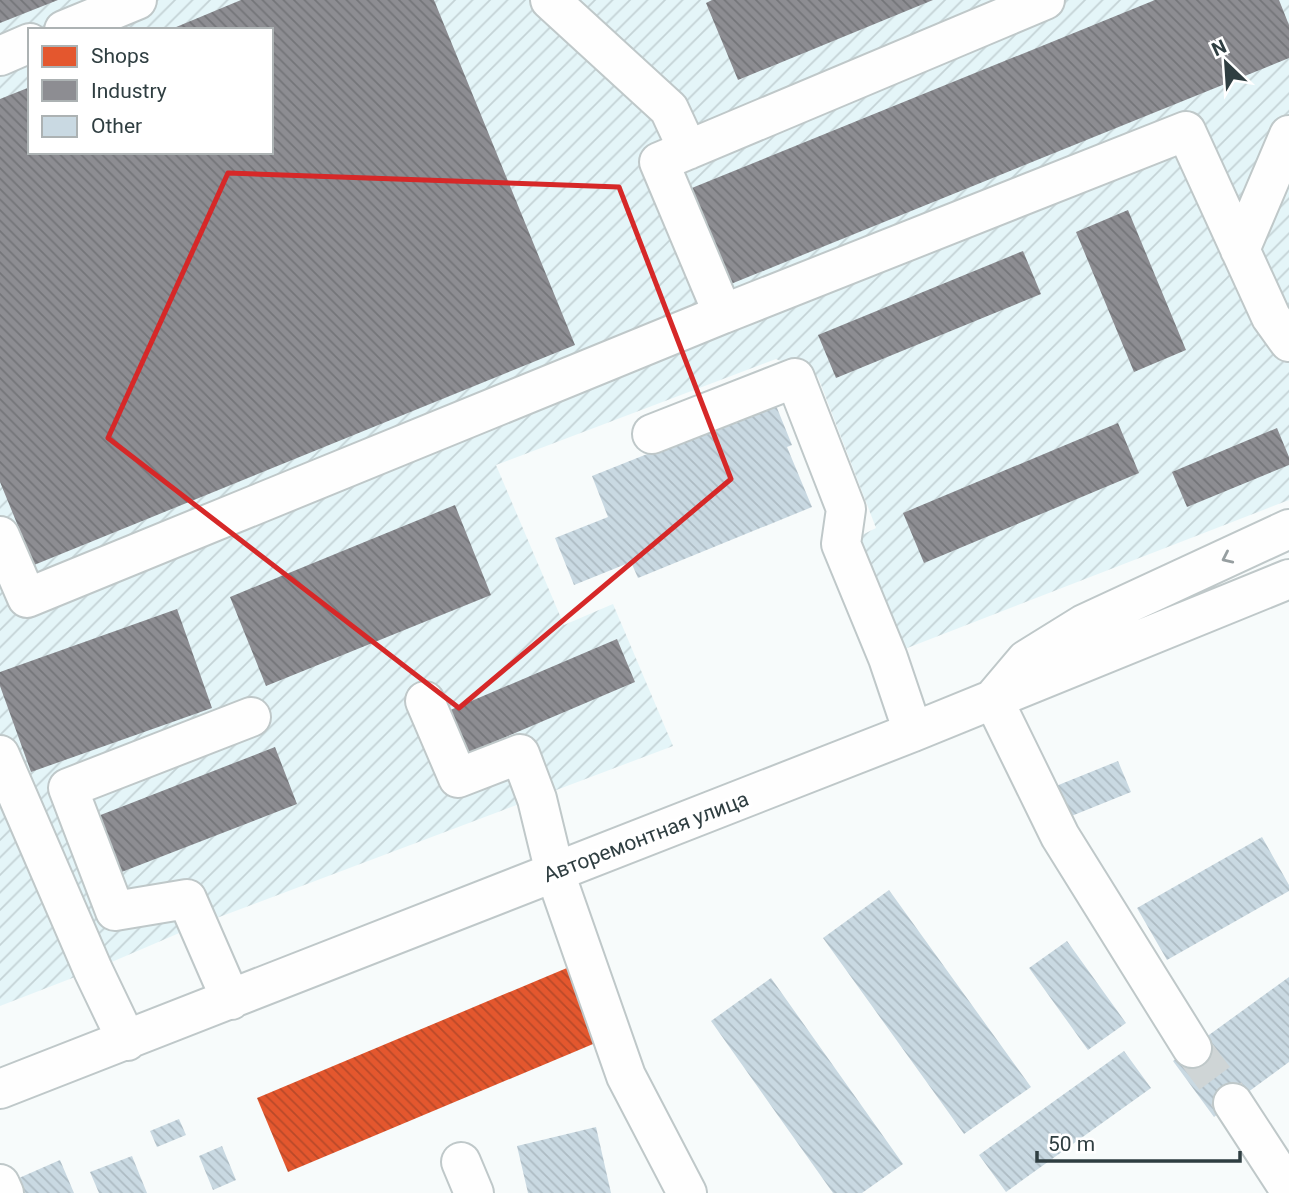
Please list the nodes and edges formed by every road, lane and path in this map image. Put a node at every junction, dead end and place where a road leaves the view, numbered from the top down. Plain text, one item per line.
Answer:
1 (137, 0) edge
2 (550, 0) edge
3 (1045, 0) edge
4 (69, 28) edge
5 (28, 45) edge
6 (0, 56) edge
7 (1289, 135) edge
8 (688, 150) junction
9 (1240, 250) junction
10 (723, 314) junction
11 (1289, 342) edge
12 (652, 434) dead end
13 (1289, 529) edge
14 (0, 536) edge
15 (1289, 579) edge
16 (993, 699) junction
17 (425, 701) dead end
18 (251, 717) dead end
19 (914, 732) junction
20 (0, 755) edge
21 (555, 873) junction
22 (231, 1000) junction
23 (127, 1041) junction
24 (1192, 1048) tunnel mouth
25 (0, 1089) edge
26 (1233, 1103) tunnel mouth
27 (0, 1184) edge
28 (1289, 1189) edge
29 (4, 1193) edge
30 (687, 1193) edge

1 - 4 street
2 - 8 street
3 - 8 street
5 - 6 street
7 - 9 street
8 - 10 street
9 - 10 street
9 - 11 street
10 - 14 street
12 - 19 street
13 -> 16 street
15 - 16 street, Авторемонтная улица
16 - 19 street, Авторемонтная улица
16 - 24 street
17 - 21 street
18 - 22 street
19 - 21 street, Авторемонтная улица
20 - 23 street
21 - 22 street, Авторемонтная улица
21 - 30 street
22 - 23 street, Авторемонтная улица
23 - 25 street, Авторемонтная улица
26 - 28 street
27 - 29 street

